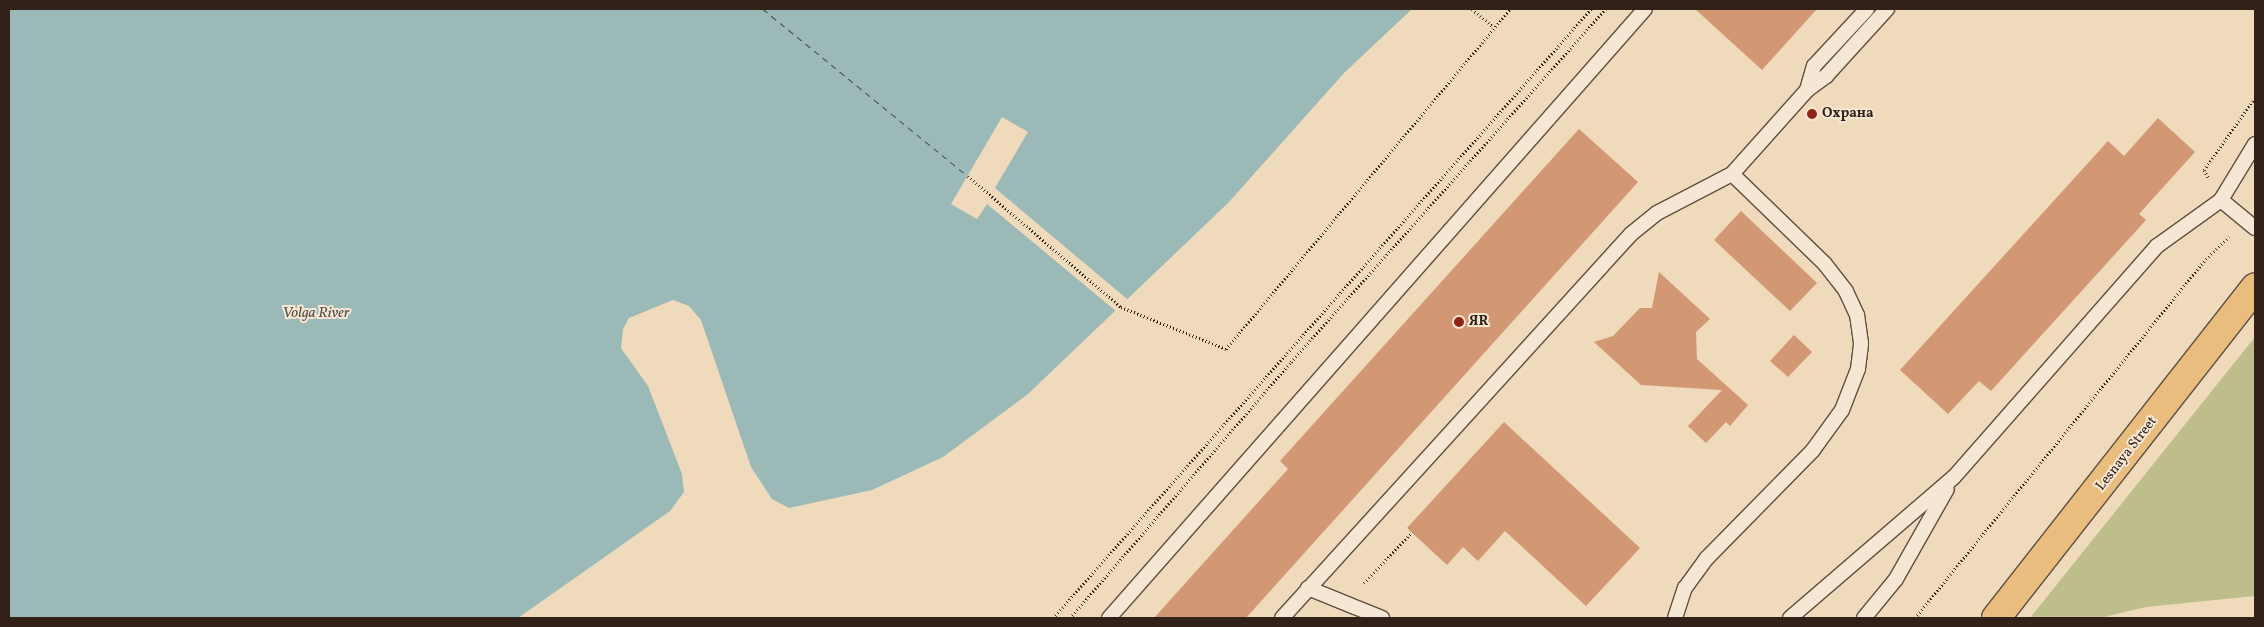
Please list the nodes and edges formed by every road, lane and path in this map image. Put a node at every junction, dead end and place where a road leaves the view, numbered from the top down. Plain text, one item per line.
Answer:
1 (1472, 9) edge
2 (1510, 9) edge
3 (1591, 9) edge
4 (1606, 9) edge
5 (1645, 9) edge
6 (1866, 9) edge
7 (1888, 9) edge
8 (1492, 26) junction
9 (1807, 90) junction
10 (2255, 144) edge
11 (1732, 174) junction
12 (968, 176) dead end
13 (2221, 200) junction
14 (2251, 224) edge
15 (2255, 288) edge
16 (1954, 477) junction
17 (1412, 532) dead end
18 (1364, 583) dead end
19 (1308, 588) junction
20 (1053, 618) edge
21 (1070, 618) edge
22 (1109, 618) edge
23 (1282, 618) edge
24 (1382, 618) edge
25 (1675, 618) edge
26 (1790, 618) edge
27 (1864, 618) edge
28 (1915, 618) edge
29 (1996, 618) edge

1 - 8 path
2 - 8 path
3 - 20 path
4 - 21 path
5 - 22 lane
6 - 9 lane
7 - 9 lane
8 - 12 path
9 - 11 lane
10 - 13 lane
11 - 19 lane
11 - 25 lane
13 - 14 lane
13 - 16 lane
14 - 28 path
15 - 29 main road, Lesnaya Street
16 - 26 lane
16 - 27 lane
17 - 18 path
19 - 23 lane
19 - 24 lane

